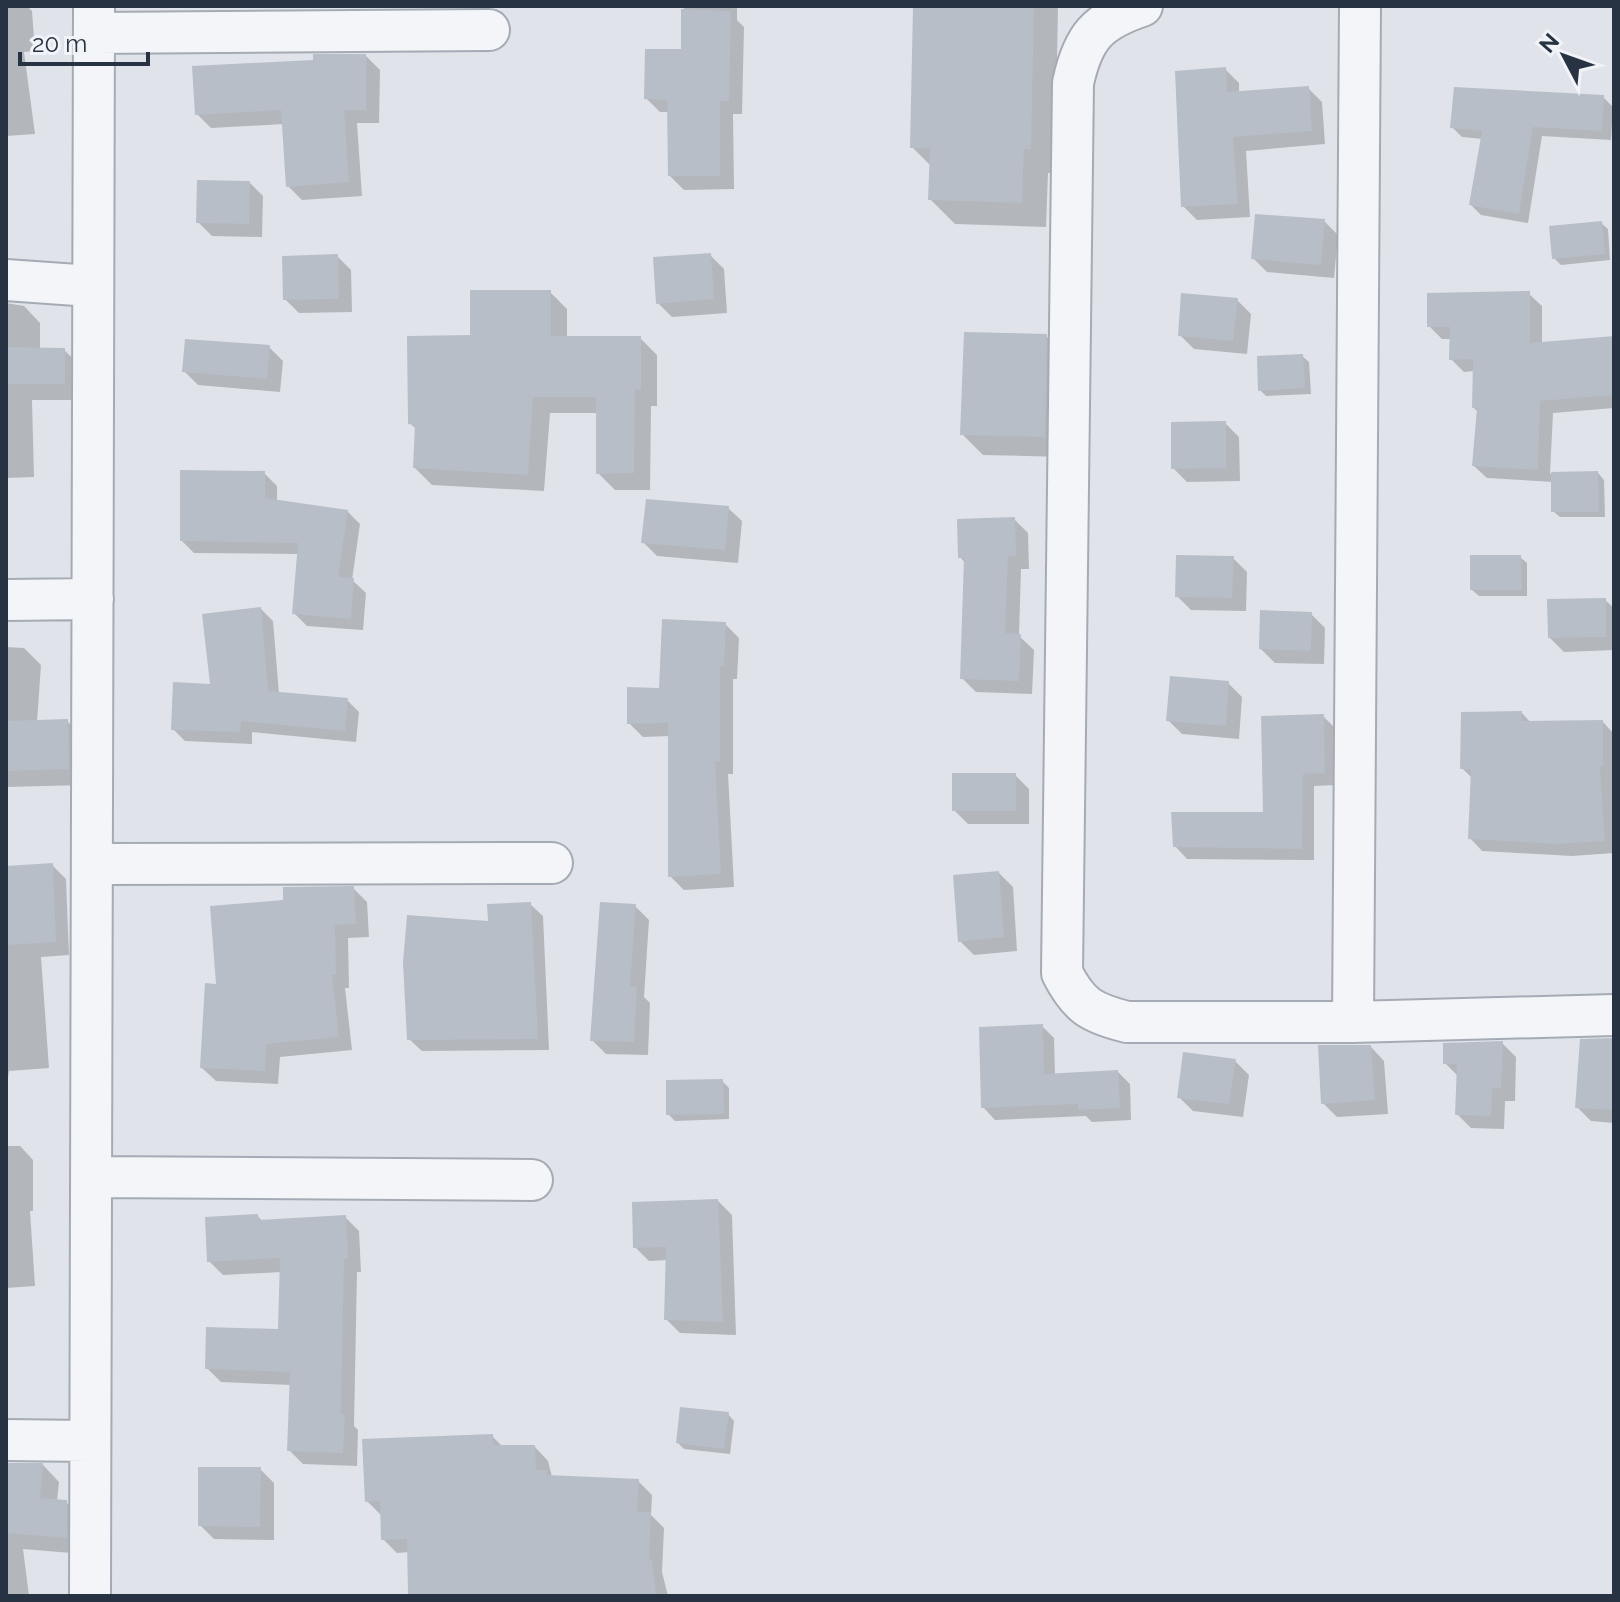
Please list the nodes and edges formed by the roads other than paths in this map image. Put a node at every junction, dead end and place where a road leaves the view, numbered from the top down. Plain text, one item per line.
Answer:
1 (1142, 6) edge
2 (1360, 6) edge
3 (94, 19) edge
4 (489, 30) dead end
5 (6, 280) edge
6 (91, 286) junction
7 (93, 599) junction
8 (6, 600) edge
9 (552, 863) dead end
10 (92, 864) junction
11 (1614, 1015) edge
12 (1353, 1022) junction
13 (91, 1177) junction
14 (532, 1180) dead end
15 (6, 1440) edge
16 (89, 1441) junction
17 (90, 1596) edge

1 - 12 street
2 - 12 street
3 - 4 street
3 - 6 street
5 - 6 street
6 - 7 street
7 - 8 street
7 - 10 street
9 - 10 street
10 - 13 street
11 - 12 street
13 - 14 street
13 - 16 street
15 - 16 street
16 - 17 street

